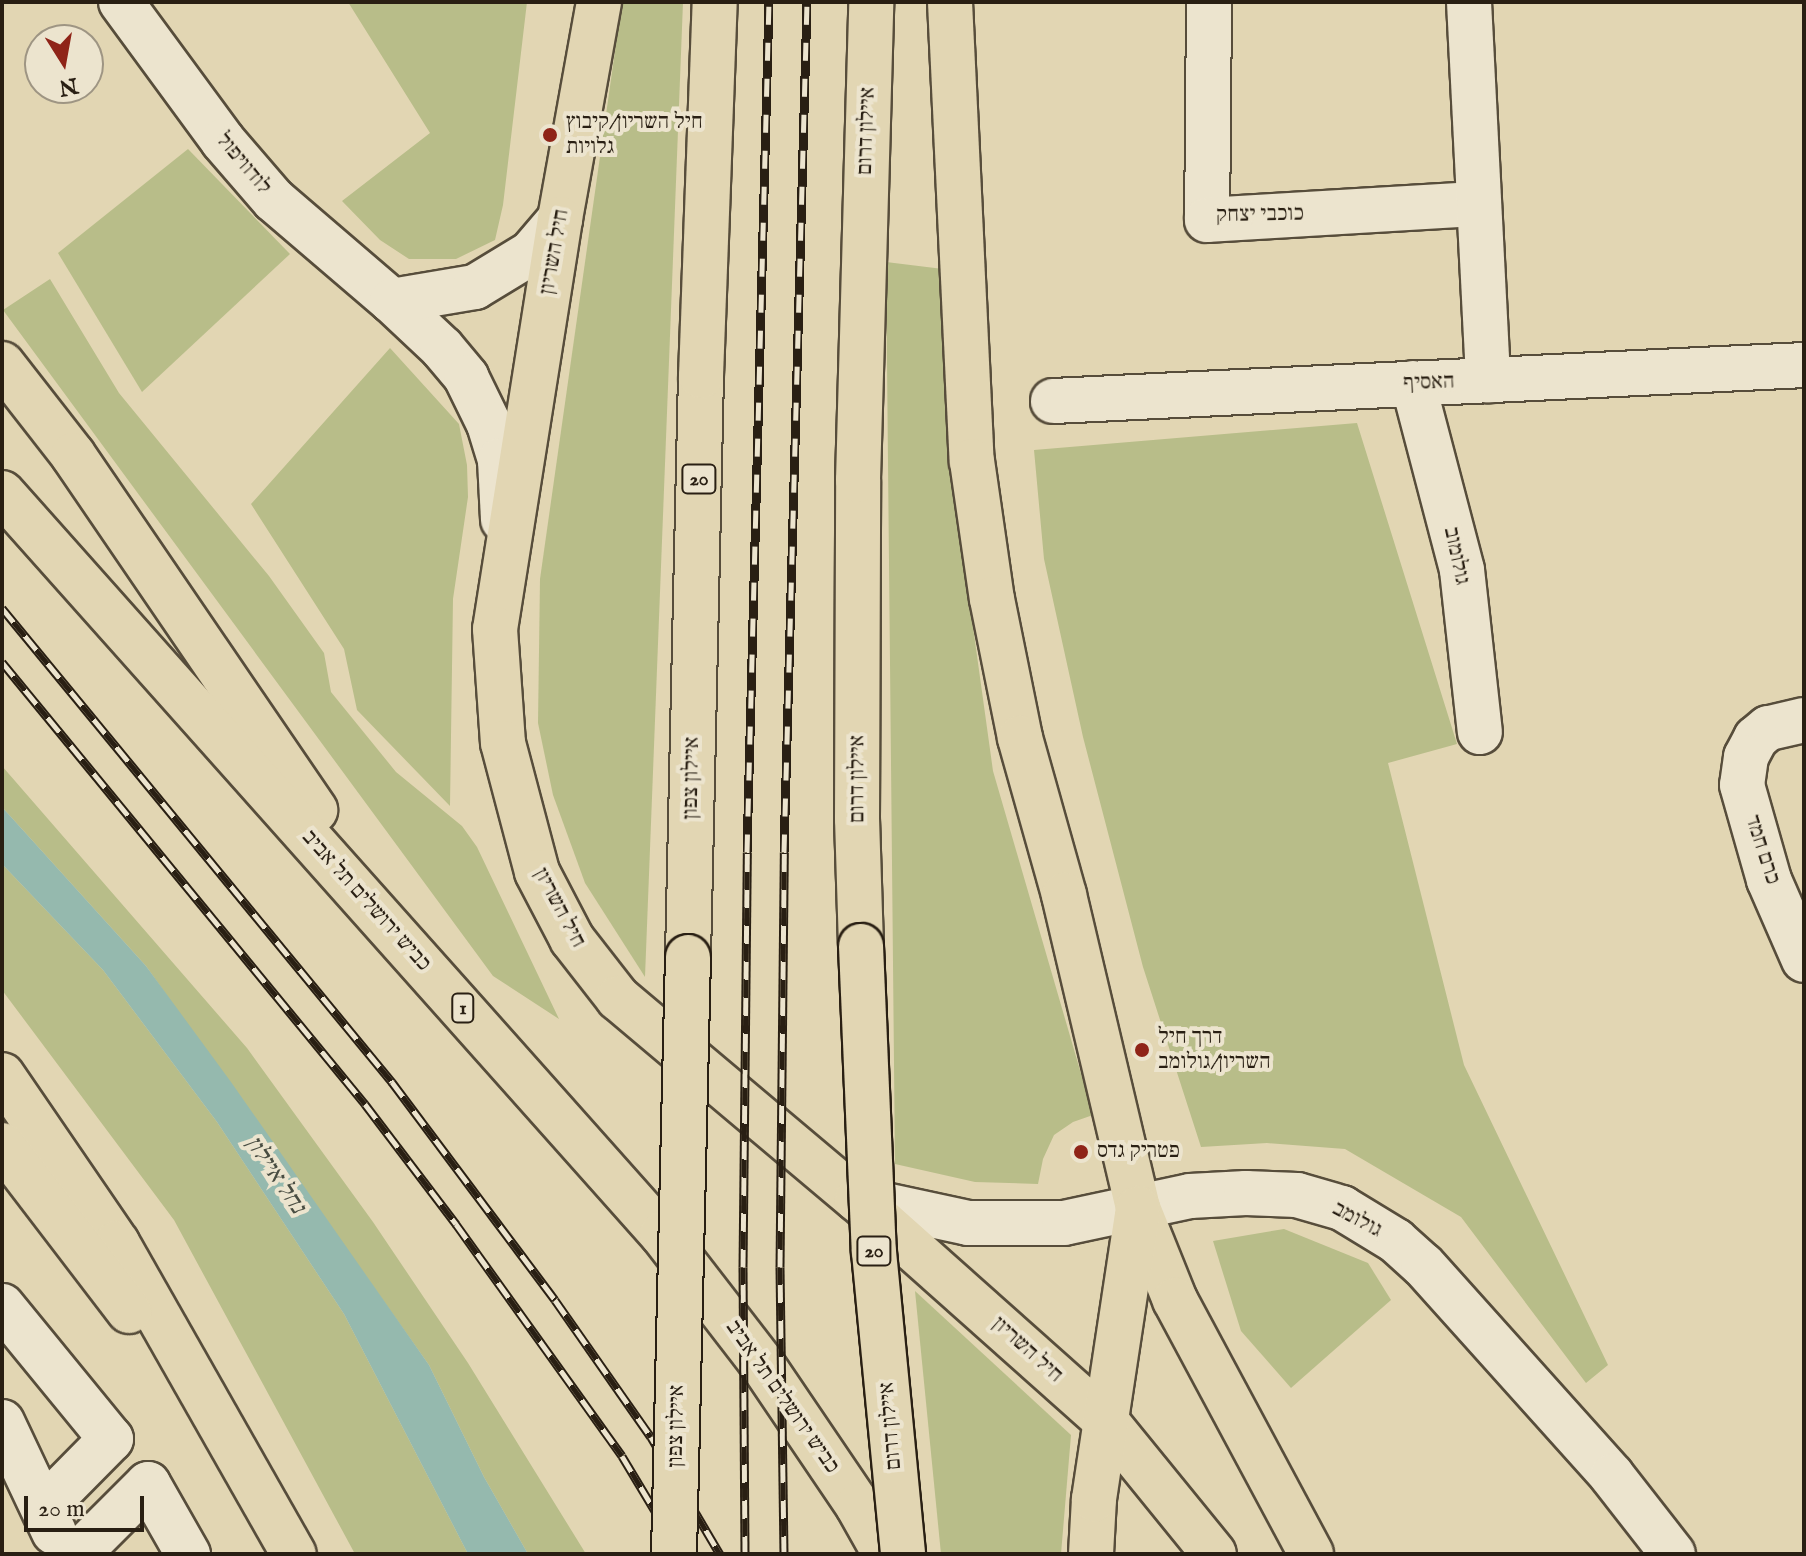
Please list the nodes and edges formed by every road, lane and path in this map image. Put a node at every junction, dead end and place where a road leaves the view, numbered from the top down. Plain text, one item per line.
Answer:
1 (121, 2) edge
2 (599, 2) edge
3 (715, 2) edge
4 (871, 2) edge
5 (950, 2) edge
6 (1209, 2) edge
7 (1469, 2) edge
8 (1479, 204) junction
9 (560, 219) junction
10 (392, 301) junction
11 (2, 364) edge
12 (1804, 365) edge
13 (1488, 381) junction
14 (1413, 383) junction
15 (1053, 401) dead end
16 (2, 493) edge
17 (505, 553) junction
18 (1804, 720) edge
19 (1480, 732) dead end
20 (409, 947) junction
21 (1804, 960) edge
22 (2, 1075) edge
23 (2, 1145) edge
24 (857, 1199) junction
25 (1138, 1208) junction
26 (2, 1306) edge
27 (1106, 1421) junction
28 (2, 1422) edge
29 (226, 1437) junction
30 (44, 1507) junction
31 (63, 1554) edge
32 (78, 1554) edge
33 (188, 1554) edge
34 (294, 1554) edge
35 (674, 1554) edge
36 (885, 1554) edge
37 (903, 1554) edge
38 (1091, 1554) edge
39 (1214, 1554) edge
40 (1311, 1554) edge
41 (1673, 1554) edge

1 - 10 street, לודוויפול
2 - 9 main road, חיל השריון
3 - 35 main road, איילון צפון / 20, bridge
4 - 37 main road, איילון דרום / 20, bridge
5 - 25 main road
6 - 8 street, כוכבי יצחק
7 - 8 street
8 - 13 street
9 - 10 street
9 - 17 main road, חיל השריון
10 - 17 street, לודוויפול
11 - 20 main road
12 - 13 street, האסיף
13 - 14 street, האסיף
14 - 15 street, האסיף
14 - 19 street, גולומוב
16 - 20 main road, כביש ירושלים תל אביב / 1
17 - 24 main road, חיל השריון
18 - 21 street, כרם חמד
20 - 36 main road, כביש ירושלים תל אביב / 1
22 - 29 main road
23 - 29 main road
24 - 25 street, גולומב
24 - 27 main road, חיל השריון
25 - 27 main road
25 - 40 main road
25 - 41 street, גולומב
26 - 30 street
27 - 38 main road
27 - 39 main road, חיל השריון
28 - 30 street
29 - 34 main road
30 - 31 street
32 - 33 street

